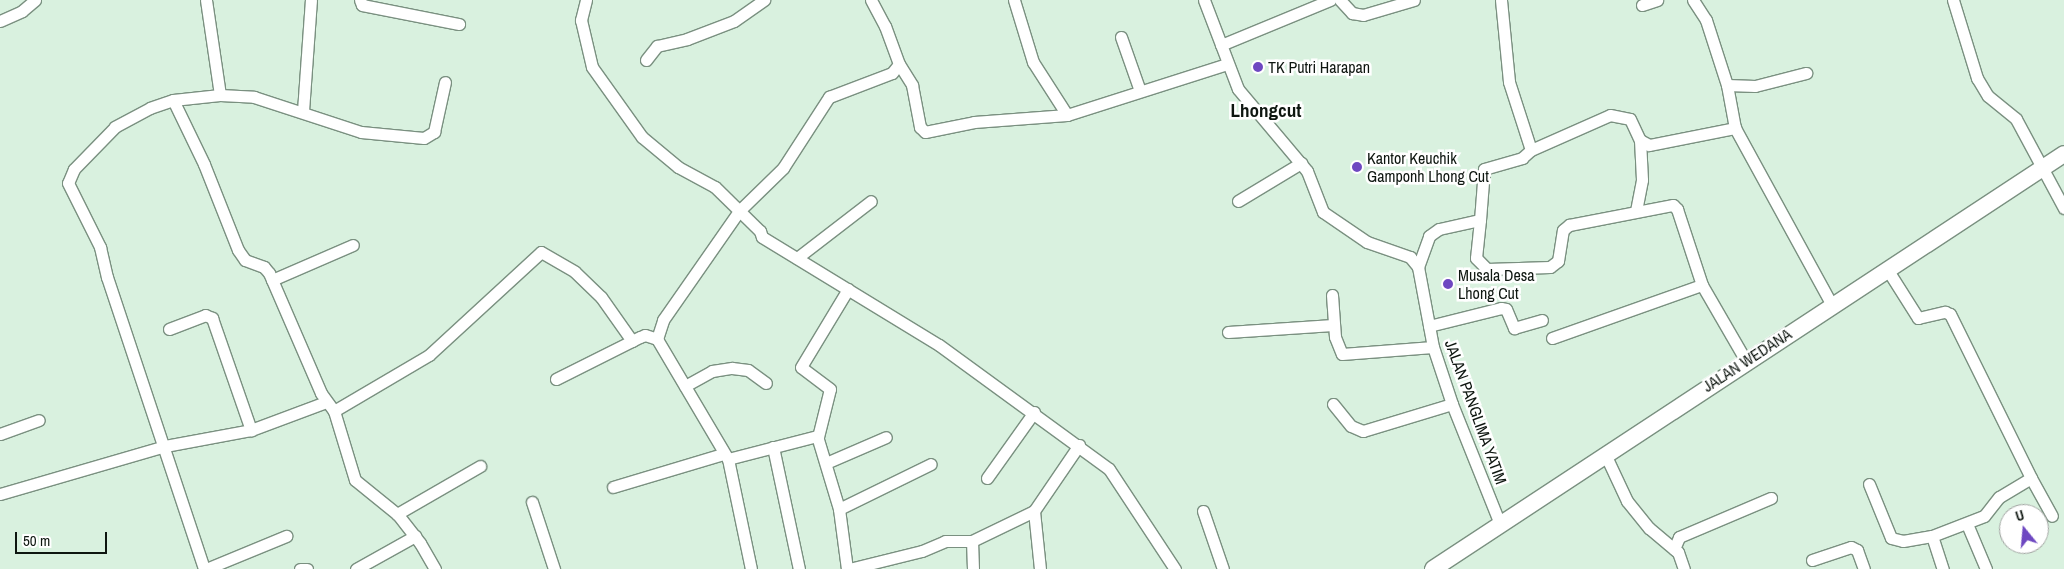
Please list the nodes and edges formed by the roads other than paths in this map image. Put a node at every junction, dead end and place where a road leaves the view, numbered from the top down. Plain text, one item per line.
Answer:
1 (35, 0) edge
2 (206, 0) edge
3 (312, 0) edge
4 (360, 0) edge
5 (586, 0) edge
6 (764, 0) edge
7 (871, 0) edge
8 (1014, 0) edge
9 (1204, 0) edge
10 (1330, 0) edge
11 (1340, 0) edge
12 (1414, 0) edge
13 (1501, 0) edge
14 (1657, 0) edge
15 (1693, 0) edge
16 (1953, 0) edge
17 (1642, 5) dead end
18 (0, 21) edge
19 (459, 24) dead end
20 (1121, 37) dead end
21 (1221, 45) junction
22 (646, 60) dead end
23 (899, 64) junction
24 (1227, 64) junction
25 (1806, 74) dead end
26 (445, 82) dead end
27 (1727, 85) junction
28 (1140, 91) junction
29 (220, 95) junction
30 (173, 100) junction
31 (303, 111) junction
32 (1067, 115) junction
33 (1735, 128) junction
34 (1640, 140) junction
35 (1531, 150) junction
36 (2064, 154) edge
37 (1301, 163) junction
38 (2044, 167) junction
39 (871, 201) dead end
40 (1238, 201) dead end
41 (2064, 208) edge
42 (739, 211) junction
43 (1636, 211) junction
44 (1480, 220) junction
45 (353, 245) dead end
46 (797, 258) junction
47 (1418, 267) junction
48 (1887, 269) junction
49 (272, 280) junction
50 (1702, 285) junction
51 (848, 289) junction
52 (1332, 295) dead end
53 (1832, 305) junction
54 (1542, 320) dead end
55 (1333, 325) junction
56 (1429, 326) junction
57 (169, 329) dead end
58 (1228, 332) dead end
59 (1552, 338) dead end
60 (657, 339) junction
61 (632, 341) junction
62 (1434, 347) junction
63 (1746, 361) junction
64 (556, 379) dead end
65 (766, 383) dead end
66 (685, 386) junction
67 (326, 402) junction
68 (1333, 404) dead end
69 (1452, 404) junction
70 (334, 412) junction
71 (1034, 412) junction
72 (39, 420) dead end
73 (251, 430) junction
74 (0, 434) edge
75 (886, 437) dead end
76 (818, 438) junction
77 (1079, 445) junction
78 (165, 446) junction
79 (773, 446) junction
80 (1605, 454) junction
81 (725, 456) junction
82 (826, 462) junction
83 (931, 464) dead end
84 (480, 466) dead end
85 (987, 478) dead end
86 (2031, 478) junction
87 (1869, 484) dead end
88 (613, 487) dead end
89 (0, 494) edge
90 (1771, 498) dead end
91 (532, 502) dead end
92 (839, 509) junction
93 (1034, 511) junction
94 (1203, 511) dead end
95 (397, 514) junction
96 (2052, 516) dead end
97 (1500, 524) junction
98 (1967, 524) junction
99 (286, 536) dead end
100 (416, 536) junction
101 (1932, 536) junction
102 (972, 541) junction
103 (1674, 549) junction
104 (1812, 560) dead end
105 (205, 569) edge
106 (300, 569) edge
107 (307, 569) edge
108 (356, 569) edge
109 (435, 569) edge
110 (554, 569) edge
111 (751, 569) edge
112 (799, 569) edge
113 (848, 569) edge
114 (973, 569) edge
115 (1040, 569) edge
116 (1175, 569) edge
117 (1223, 569) edge
118 (1433, 569) edge
119 (1684, 569) edge
120 (1864, 569) edge
121 (1943, 569) edge
122 (1986, 569) edge

1 - 18 street
2 - 29 street
3 - 31 street
4 - 19 street
5 - 42 street
6 - 22 street
7 - 23 street
8 - 32 street
9 - 21 street
10 - 21 street
11 - 12 street
13 - 35 street
14 - 17 street
15 - 27 street
16 - 38 street
20 - 28 street
21 - 24 street
23 - 32 street
23 - 42 street
24 - 28 street
24 - 37 street
25 - 27 street
26 - 31 street
27 - 33 street
28 - 32 street
29 - 30 street
29 - 31 street
30 - 49 street
30 - 78 street
33 - 34 street
33 - 53 street
34 - 35 street
34 - 43 street
35 - 44 street
36 - 38 street, JALAN WEDANA
37 - 40 street
37 - 47 street
38 - 41 street
38 - 48 street, JALAN WEDANA
39 - 46 street
42 - 46 street
42 - 60 street
43 - 44 street
43 - 50 street
44 - 47 street
45 - 49 street
46 - 51 street
47 - 56 street, JALAN PANGLIMA YATIM
48 - 53 street, JALAN WEDANA
48 - 86 street
49 - 67 street
50 - 59 street
50 - 63 street
51 - 71 street
51 - 76 street
52 - 55 street
53 - 63 street, JALAN WEDANA
54 - 56 street
55 - 58 street
55 - 62 street
56 - 62 street, JALAN PANGLIMA YATIM
57 - 73 street
60 - 61 street
60 - 66 street
61 - 64 street
61 - 70 street
62 - 69 street, JALAN PANGLIMA YATIM
63 - 80 street, JALAN WEDANA
65 - 66 street
66 - 81 street
67 - 70 street
67 - 73 street
68 - 69 street
69 - 97 street, JALAN PANGLIMA YATIM
70 - 95 street
71 - 77 street
71 - 85 street
72 - 74 street
73 - 78 street
75 - 82 street
76 - 79 street
76 - 82 street
77 - 93 street
77 - 116 street
78 - 89 street
78 - 105 street
79 - 81 street
79 - 112 street
80 - 97 street, JALAN WEDANA
80 - 103 street
81 - 88 street
81 - 111 street
82 - 92 street
83 - 92 street
84 - 95 street
86 - 96 street
86 - 98 street
87 - 101 street
90 - 103 street
91 - 110 street
92 - 113 street
93 - 102 street
93 - 115 street
94 - 117 street
95 - 100 street
97 - 118 street, JALAN WEDANA
98 - 101 street
98 - 122 street
99 - 105 street
100 - 108 street
100 - 109 street
101 - 121 street
102 - 113 street
102 - 114 street
103 - 119 street
104 - 120 street
106 - 107 street

